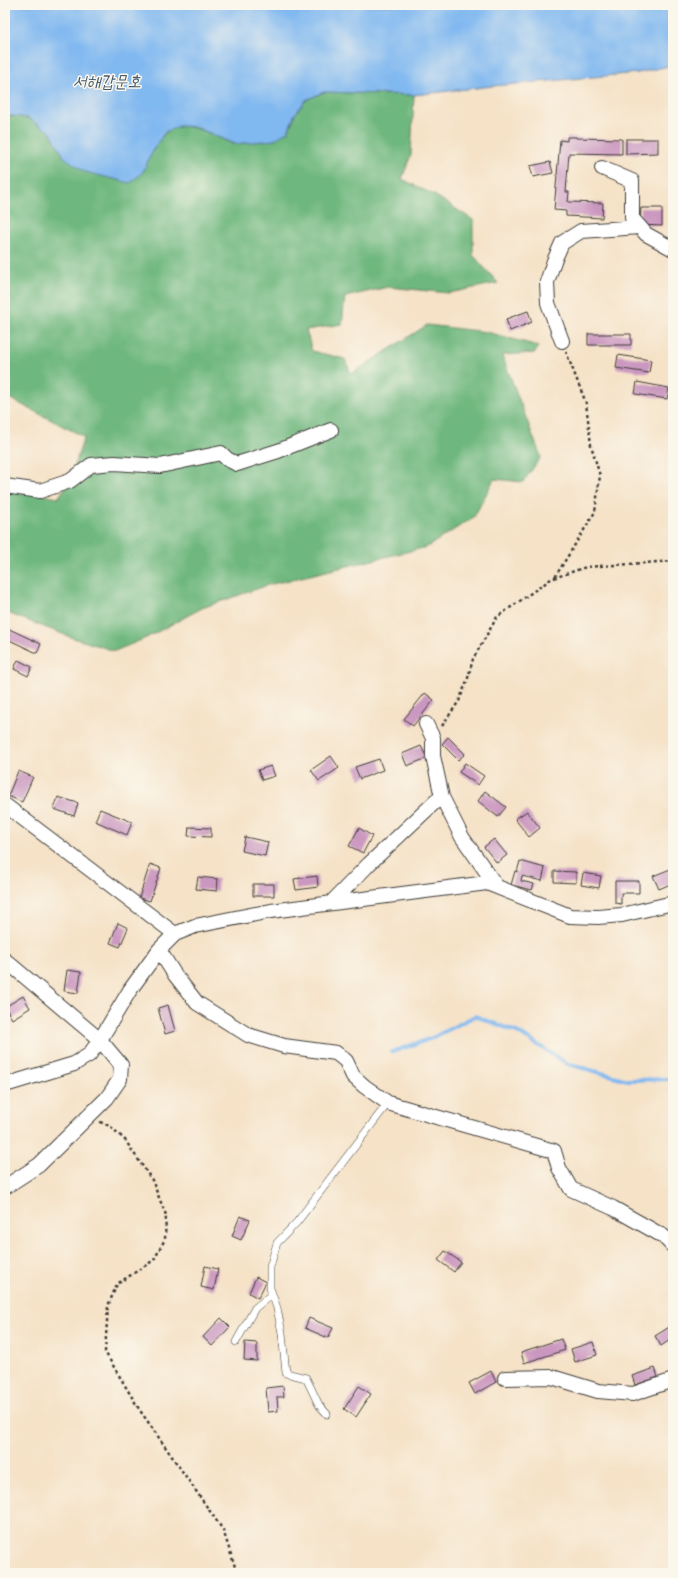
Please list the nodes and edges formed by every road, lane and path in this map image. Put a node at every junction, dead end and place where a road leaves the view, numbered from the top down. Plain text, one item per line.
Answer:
1 (602, 168) dead end
2 (640, 227) junction
3 (673, 249) edge
4 (562, 341) joint
5 (331, 430) dead end
6 (5, 486) edge
7 (673, 561) edge
8 (555, 578) junction
9 (426, 724) dead end
10 (433, 738) junction
11 (442, 798) junction
12 (5, 805) edge
13 (497, 887) junction
14 (331, 903) junction
15 (673, 903) edge
16 (175, 934) junction
17 (159, 950) junction
18 (5, 960) edge
19 (100, 1040) junction
20 (5, 1085) edge
21 (388, 1103) junction
22 (89, 1116) junction
23 (5, 1187) edge
24 (673, 1246) edge
25 (272, 1294) junction
26 (236, 1342) dead end
27 (505, 1378) dead end
28 (673, 1380) edge
29 (327, 1414) dead end
30 (237, 1573) edge

1 - 2 street
2 - 3 street
2 - 4 street
4 - 8 path
5 - 6 street
7 - 8 path
8 - 10 path
9 - 10 street
10 - 11 street
11 - 13 street
11 - 14 street
12 - 16 street
13 - 14 street
13 - 15 street
14 - 16 street
16 - 17 street
17 - 19 street
17 - 21 street
18 - 19 street
19 - 20 street
19 - 22 street
21 - 24 street
21 - 25 lane
22 - 23 street
22 - 30 path
25 - 26 lane
25 - 29 lane
27 - 28 street

